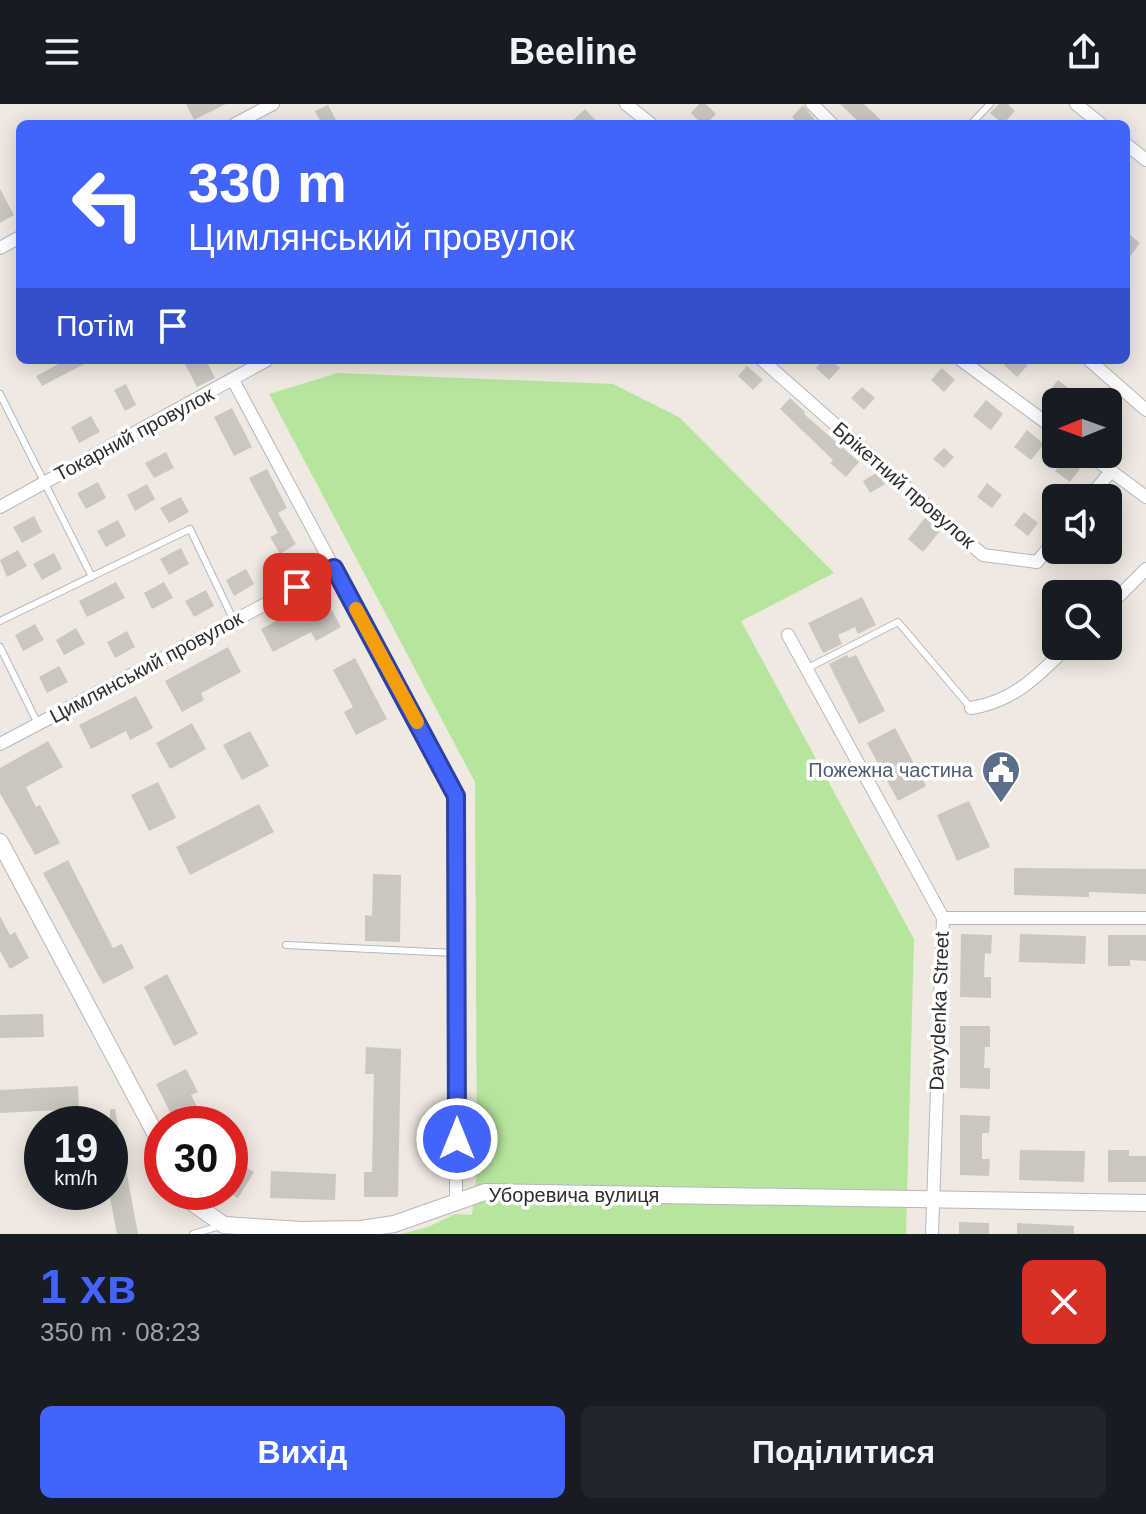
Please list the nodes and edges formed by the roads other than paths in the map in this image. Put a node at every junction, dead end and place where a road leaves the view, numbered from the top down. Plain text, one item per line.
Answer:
1 (273, 104) edge
2 (626, 104) edge
3 (812, 104) edge
4 (990, 104) edge
5 (1076, 104) edge
6 (243, 120) edge
7 (646, 120) edge
8 (828, 120) edge
9 (975, 120) edge
10 (1096, 120) edge
11 (1130, 147) edge
12 (1146, 160) edge
13 (260, 364) edge
14 (767, 364) edge
15 (966, 364) edge
16 (1094, 364) edge
17 (233, 380) junction
18 (0, 394) edge
19 (1146, 410) edge
20 (1042, 420) edge
21 (1107, 468) edge
22 (1111, 471) junction
23 (45, 482) junction
24 (1100, 484) edge
25 (1146, 497) edge
26 (0, 507) edge
27 (1042, 556) edge
28 (334, 568) junction
29 (1146, 569) edge
30 (92, 577) junction
31 (1122, 593) edge
32 (0, 621) edge
33 (234, 621) junction
34 (788, 635) dead end
35 (0, 647) edge
36 (1054, 660) edge
37 (806, 669) junction
38 (971, 708) joint
39 (38, 724) junction
40 (0, 744) edge
41 (0, 842) edge
42 (943, 918) junction
43 (1146, 918) edge
44 (286, 945) dead end
45 (458, 953) junction
46 (144, 1112) edge
47 (932, 1199) junction
48 (456, 1201) junction
49 (1146, 1203) edge
50 (203, 1210) edge
51 (224, 1225) junction
52 (193, 1234) edge
53 (932, 1234) edge

1 - 6 street
2 - 7 street
3 - 8 street
4 - 9 lane
5 - 10 street
11 - 12 street
13 - 17 street, Токарний провулок
14 - 27 street, Брiкетний провулок
15 - 20 street
16 - 19 street
17 - 23 street, Токарний провулок
17 - 28 street
18 - 23 lane
21 - 22 street
22 - 24 street
22 - 25 street
23 - 26 street, Токарний провулок
23 - 30 lane
28 - 33 street, Цимлянський провулок
28 - 45 street
29 - 31 street
30 - 32 lane
30 - 33 lane
33 - 39 street, Цимлянський провулок
34 - 37 street, Davydenka Street
35 - 39 lane
36 - 38 street
37 - 38 lane
37 - 42 street, Davydenka Street
39 - 40 street, Цимлянський провулок
41 - 46 street
42 - 43 street
42 - 47 street, Davydenka Street
44 - 45 lane
45 - 48 street
47 - 48 street, Уборевича вулиця
47 - 49 street, Уборевича вулиця
47 - 53 street, Davydenka Street
48 - 51 street, Уборевича вулиця
50 - 51 street
51 - 52 lane

